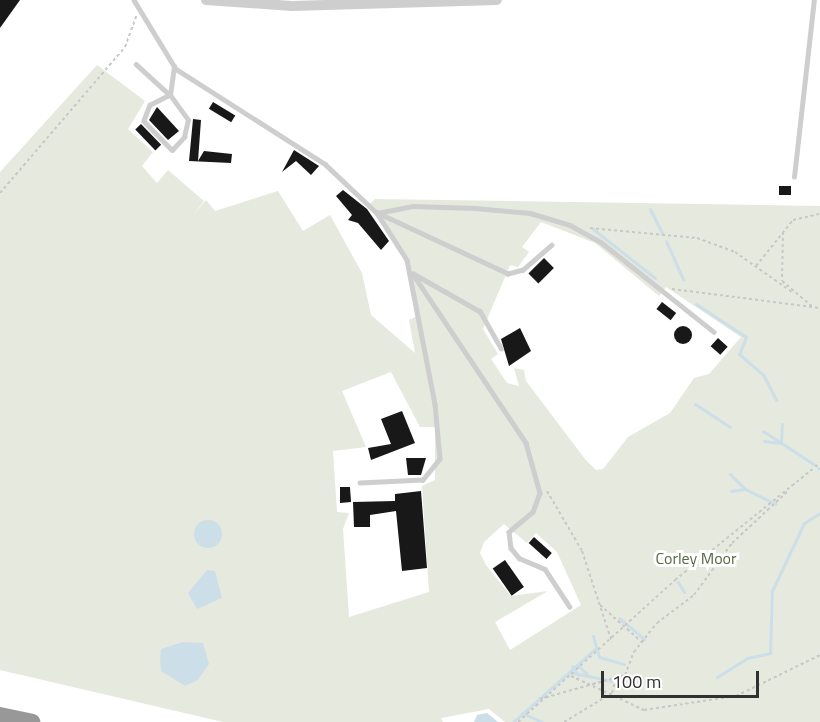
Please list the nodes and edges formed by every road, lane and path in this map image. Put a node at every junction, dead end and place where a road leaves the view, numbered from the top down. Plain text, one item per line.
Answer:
1 (135, 0) edge
2 (206, 0) edge
3 (497, 0) edge
4 (814, 0) edge
5 (138, 10) junction
6 (136, 64) dead end
7 (174, 66) junction
8 (170, 94) junction
9 (794, 177) dead end
10 (0, 192) edge
11 (377, 213) junction
12 (820, 214) edge
13 (570, 225) junction
14 (783, 232) junction
15 (552, 245) dead end
16 (755, 267) junction
17 (413, 274) junction
18 (663, 292) dead end
19 (792, 292) junction
20 (814, 308) junction
21 (820, 308) edge
22 (714, 332) dead end
23 (501, 349) dead end
24 (820, 463) edge
25 (540, 478) junction
26 (360, 483) dead end
27 (793, 486) junction
28 (600, 604) junction
29 (570, 607) dead end
30 (627, 626) junction
31 (608, 635) junction
32 (612, 642) junction
33 (643, 643) junction
34 (607, 646) junction
35 (820, 655) edge
36 (569, 676) junction
37 (615, 682) junction
38 (592, 686) junction
39 (610, 694) junction
40 (539, 699) junction
41 (0, 715) edge
42 (32, 722) edge
43 (518, 722) edge
44 (564, 722) edge

1 - 5 lane
2 - 3 street
4 - 9 lane
5 - 7 lane
5 - 10 path
6 - 8 lane
7 - 8 lane
7 - 11 lane
8 - 8 lane
11 - 13 lane
11 - 15 lane
11 - 17 lane
12 - 14 path
13 - 16 path
13 - 22 lane
14 - 16 path
14 - 19 path
16 - 19 path
17 - 23 lane
17 - 25 lane
17 - 26 lane
18 - 20 path
19 - 20 path
20 - 21 path
24 - 27 path
25 - 28 path
25 - 29 lane
27 - 30 path
27 - 33 path
28 - 30 path
28 - 31 path
30 - 32 path
30 - 33 path
31 - 32 path
31 - 34 path
32 - 34 path
33 - 37 path
34 - 36 path
35 - 39 path
36 - 38 path
36 - 40 path
37 - 38 path
37 - 39 path
38 - 39 path
38 - 40 path
39 - 44 path
40 - 43 path
41 - 42 highway

